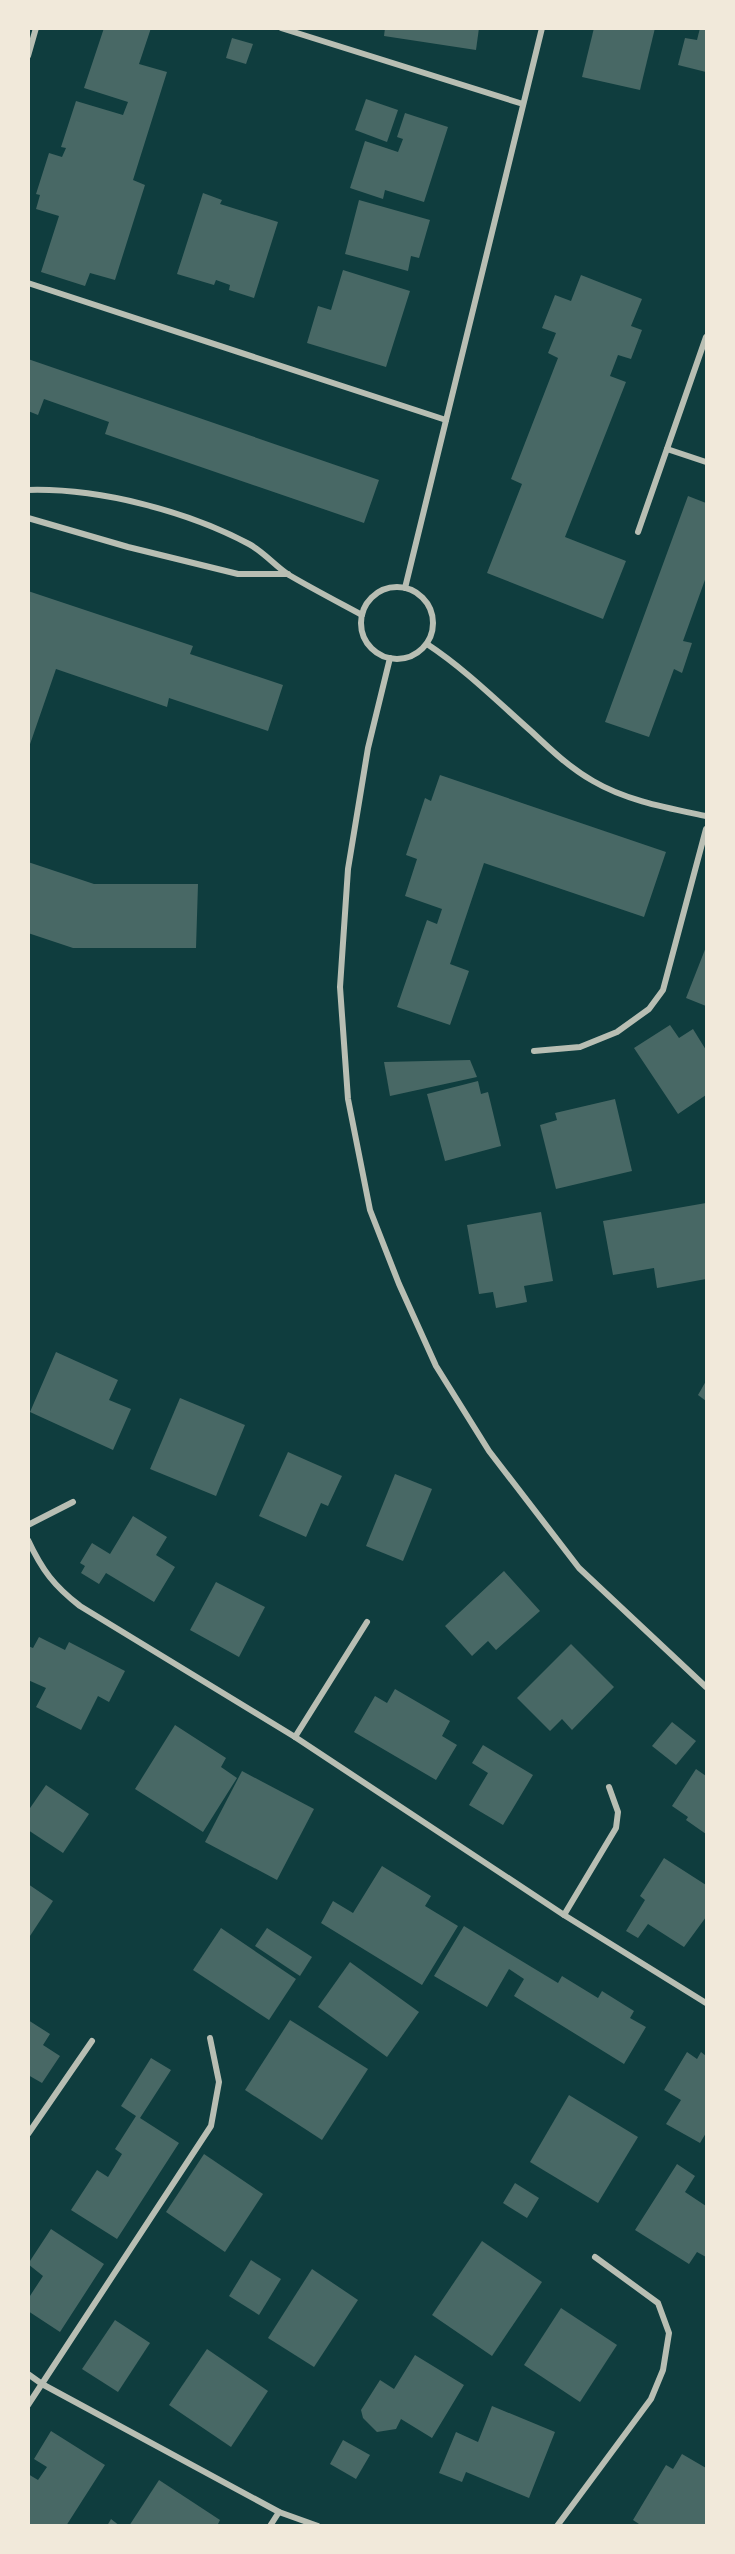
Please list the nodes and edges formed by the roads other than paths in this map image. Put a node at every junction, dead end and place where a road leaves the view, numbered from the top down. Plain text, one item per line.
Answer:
1 (36, 28) edge
2 (281, 28) edge
3 (542, 28) edge
4 (28, 56) edge
5 (523, 104) junction
6 (28, 283) edge
7 (706, 337) edge
8 (446, 420) junction
9 (667, 449) junction
10 (706, 462) edge
11 (28, 490) edge
12 (28, 518) edge
13 (638, 532) dead end
14 (288, 574) junction
15 (405, 588) junction
16 (362, 615) junction
17 (427, 644) junction
18 (390, 658) junction
19 (706, 816) edge
20 (706, 830) edge
21 (534, 1052) dead end
22 (74, 1502) dead end
23 (28, 1525) edge
24 (28, 1540) edge
25 (367, 1622) dead end
26 (706, 1687) edge
27 (295, 1737) junction
28 (609, 1787) dead end
29 (564, 1915) junction
30 (706, 2003) edge
31 (210, 2038) dead end
32 (92, 2040) dead end
33 (28, 2134) edge
34 (596, 2257) dead end
35 (28, 2374) edge
36 (42, 2384) junction
37 (28, 2405) edge
38 (279, 2512) junction
39 (270, 2526) edge
40 (318, 2526) edge
41 (557, 2526) edge

1 - 4 street
2 - 5 street
3 - 5 street
5 - 8 street
6 - 8 street
7 - 9 street
8 - 15 street
9 - 10 street
9 - 13 street
11 - 14 street
12 - 14 street
14 - 16 street
15 - 16 street
15 - 17 street
16 - 18 street
17 - 18 street
17 - 19 street
18 - 26 street
20 - 21 street
22 - 23 street
24 - 27 street
25 - 27 street
27 - 29 street
28 - 29 street
29 - 30 street
31 - 36 street
32 - 33 street
34 - 41 street
35 - 36 street
36 - 37 street
36 - 38 street
38 - 39 street
38 - 40 street

